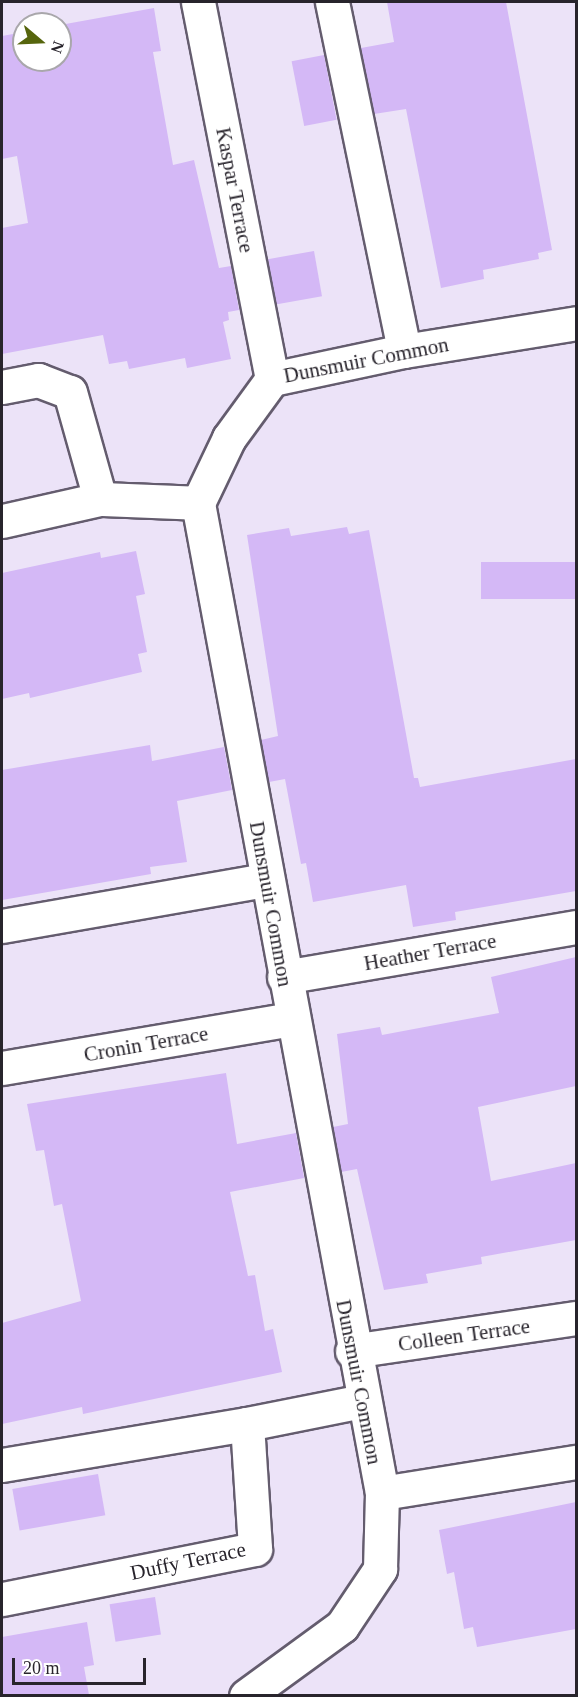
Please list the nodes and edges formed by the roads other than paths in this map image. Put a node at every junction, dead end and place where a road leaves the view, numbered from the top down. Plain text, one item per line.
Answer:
1 (198, 2) edge
2 (332, 2) edge
3 (576, 323) edge
4 (404, 351) junction
5 (272, 379) junction
6 (2, 387) edge
7 (100, 499) junction
8 (198, 503) junction
9 (2, 521) edge
10 (266, 880) junction
11 (2, 926) edge
12 (576, 927) edge
13 (284, 977) junction
14 (291, 1019) junction
15 (2, 1068) edge
16 (576, 1318) edge
17 (352, 1351) junction
18 (362, 1401) junction
19 (247, 1424) junction
20 (576, 1462) edge
21 (2, 1465) edge
22 (382, 1493) junction
23 (2, 1599) edge
24 (246, 1695) edge

1 - 5 street, Kaspar Terrace
2 - 4 street
3 - 4 street, Dunsmuir Common
4 - 5 street, Dunsmuir Common
5 - 8 street, Dunsmuir Common
6 - 7 street
7 - 8 street
7 - 9 street
8 - 10 street, Dunsmuir Common
10 - 11 street
10 - 13 street, Dunsmuir Common
12 - 13 street, Heather Terrace
13 - 14 street, Dunsmuir Common
14 - 15 street, Cronin Terrace
14 - 17 street, Dunsmuir Common
16 - 17 street, Colleen Terrace
17 - 18 street, Dunsmuir Common
18 - 19 street
18 - 22 street, Dunsmuir Common
19 - 21 street
19 - 23 street, Duffy Terrace
20 - 22 street
22 - 24 street, Dunsmuir Common

